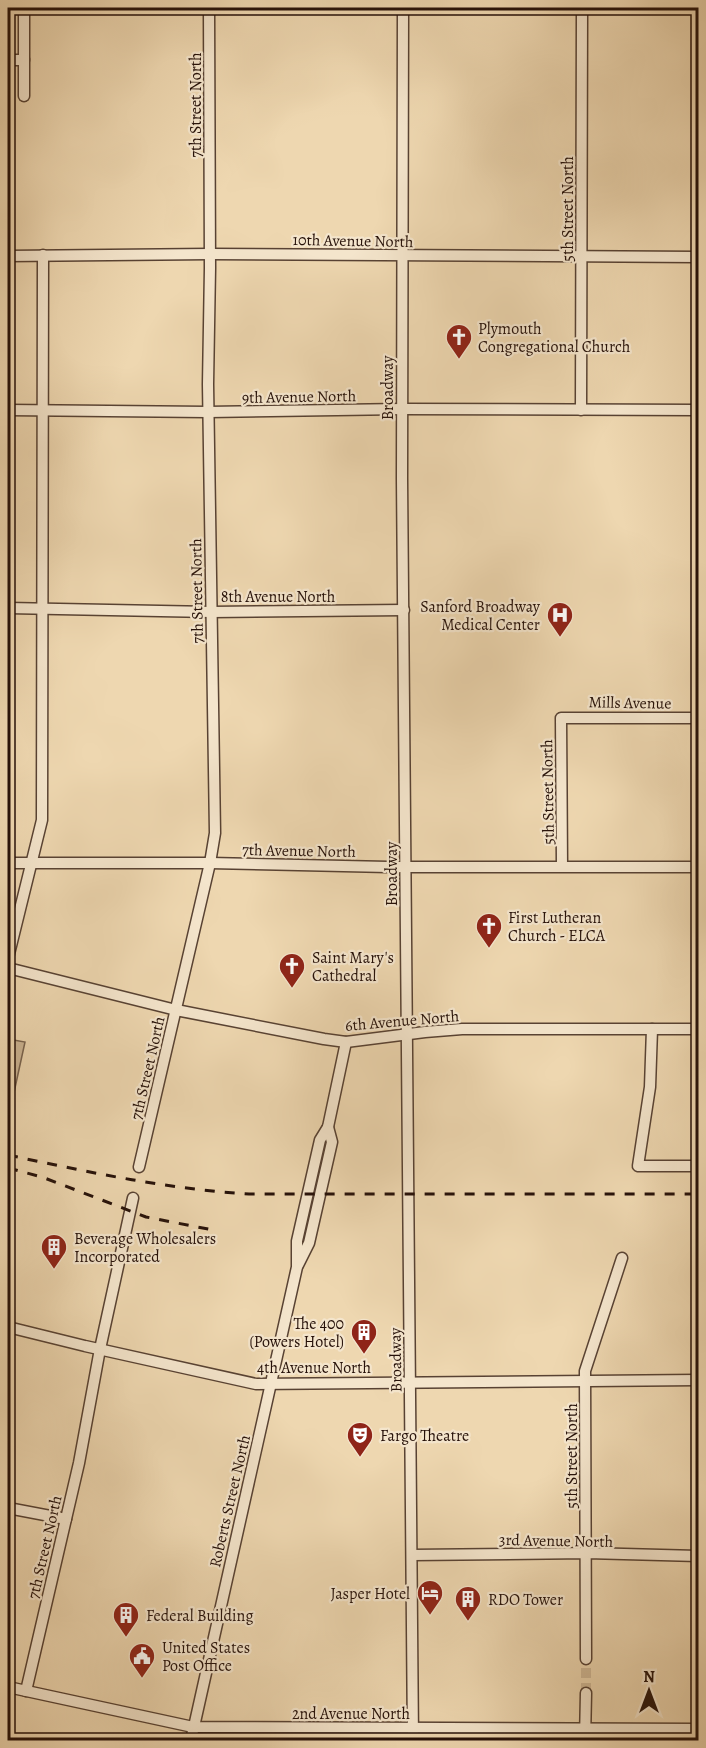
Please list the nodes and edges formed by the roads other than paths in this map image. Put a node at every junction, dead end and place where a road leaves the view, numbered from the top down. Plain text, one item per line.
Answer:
1 (24, 8) edge
2 (209, 8) edge
3 (403, 8) edge
4 (582, 8) edge
5 (8, 60) edge
6 (24, 60) junction
7 (24, 96) dead end
8 (210, 254) junction
9 (43, 255) junction
10 (8, 256) edge
11 (401, 256) junction
12 (582, 257) junction
13 (699, 257) edge
14 (402, 409) junction
15 (8, 410) edge
16 (581, 410) junction
17 (699, 410) edge
18 (42, 411) junction
19 (208, 412) junction
20 (8, 608) edge
21 (42, 609) junction
22 (404, 610) junction
23 (211, 612) junction
24 (561, 718) joint
25 (699, 718) edge
26 (8, 863) edge
27 (210, 863) junction
28 (32, 864) junction
29 (562, 866) junction
30 (406, 867) junction
31 (699, 867) edge
32 (8, 958) edge
33 (8, 969) edge
34 (176, 1010) junction
35 (652, 1029) junction
36 (699, 1029) edge
37 (406, 1034) junction
38 (346, 1042) junction
39 (699, 1166) edge
40 (140, 1167) dead end
41 (134, 1198) dead end
42 (622, 1258) dead end
43 (8, 1327) edge
44 (100, 1349) junction
45 (699, 1380) edge
46 (410, 1381) junction
47 (586, 1381) junction
48 (272, 1384) junction
49 (8, 1508) edge
50 (66, 1519) junction
51 (586, 1553) junction
52 (412, 1555) junction
53 (699, 1556) edge
54 (586, 1659) tunnel mouth
55 (8, 1687) edge
56 (27, 1691) junction
57 (585, 1693) tunnel mouth
58 (193, 1727) junction
59 (413, 1728) junction
60 (585, 1728) junction
61 (699, 1729) edge
62 (191, 1740) edge
63 (413, 1740) edge
64 (585, 1740) edge

1 - 6 street
2 - 8 street, 7th Street North
3 - 11 street, Broadway
4 - 12 street, 5th Street North
5 - 6 street
6 - 7 street
8 - 9 street, 10th Avenue North
8 - 11 street, 10th Avenue North
8 - 19 street, 7th Street North
9 - 10 street, 10th Avenue North
9 - 18 street
11 - 12 street, 10th Avenue North
11 - 14 street, Broadway
12 - 13 street, 10th Avenue North
12 - 16 street, 5th Street North
14 - 16 street, 9th Avenue North
14 - 19 street, 9th Avenue North
14 - 22 street, Broadway
15 - 18 street, 9th Avenue North
16 - 17 street, 9th Avenue North
18 - 19 street, 9th Avenue North
18 - 21 street
19 - 23 street, 7th Street North
20 - 21 street, 8th Avenue North
21 - 23 street, 8th Avenue North
21 - 28 street
22 - 23 street, 8th Avenue North
22 - 30 street, Broadway
23 - 27 street, 7th Street North
24 - 25 street, Mills Avenue
24 - 29 street, 5th Street North
26 - 28 street, 7th Avenue North
27 - 28 street, 7th Avenue North
27 - 30 street, 7th Avenue North
27 - 34 street, 7th Street North
28 - 32 street
29 - 30 street, 7th Avenue North
29 - 31 street, 7th Avenue North
30 - 37 street, Broadway
33 - 34 street, 6th Avenue North
34 - 38 street, 6th Avenue North
34 - 40 street, 7th Street North
35 - 36 street, 6th Avenue North
35 - 37 street, 6th Avenue North
35 - 39 street
37 - 38 street, 6th Avenue North
37 - 46 street, Broadway
38 - 48 street, Roberts Street North
41 - 44 street, 7th Street North
42 - 47 street, 5th Street North
43 - 44 street, 4th Avenue North
44 - 48 street, 4th Avenue North
44 - 50 street, 7th Street North
45 - 47 street, 4th Avenue North
46 - 47 street, 4th Avenue North
46 - 48 street, 4th Avenue North
46 - 52 street, Broadway
47 - 51 street, 5th Street North
48 - 58 street, Roberts Street North
49 - 50 street
50 - 56 street, 7th Street North
51 - 52 street, 3rd Avenue North
51 - 53 street, 3rd Avenue North
51 - 54 street, 5th Street North
52 - 59 street, Broadway
55 - 56 street, 2nd Avenue North
56 - 58 street, 2nd Avenue North
57 - 60 street
58 - 59 street, 2nd Avenue North
58 - 62 street, Roberts Street North
59 - 60 street, 2nd Avenue North
59 - 63 street, Broadway
60 - 61 street, 2nd Avenue North
60 - 64 street

